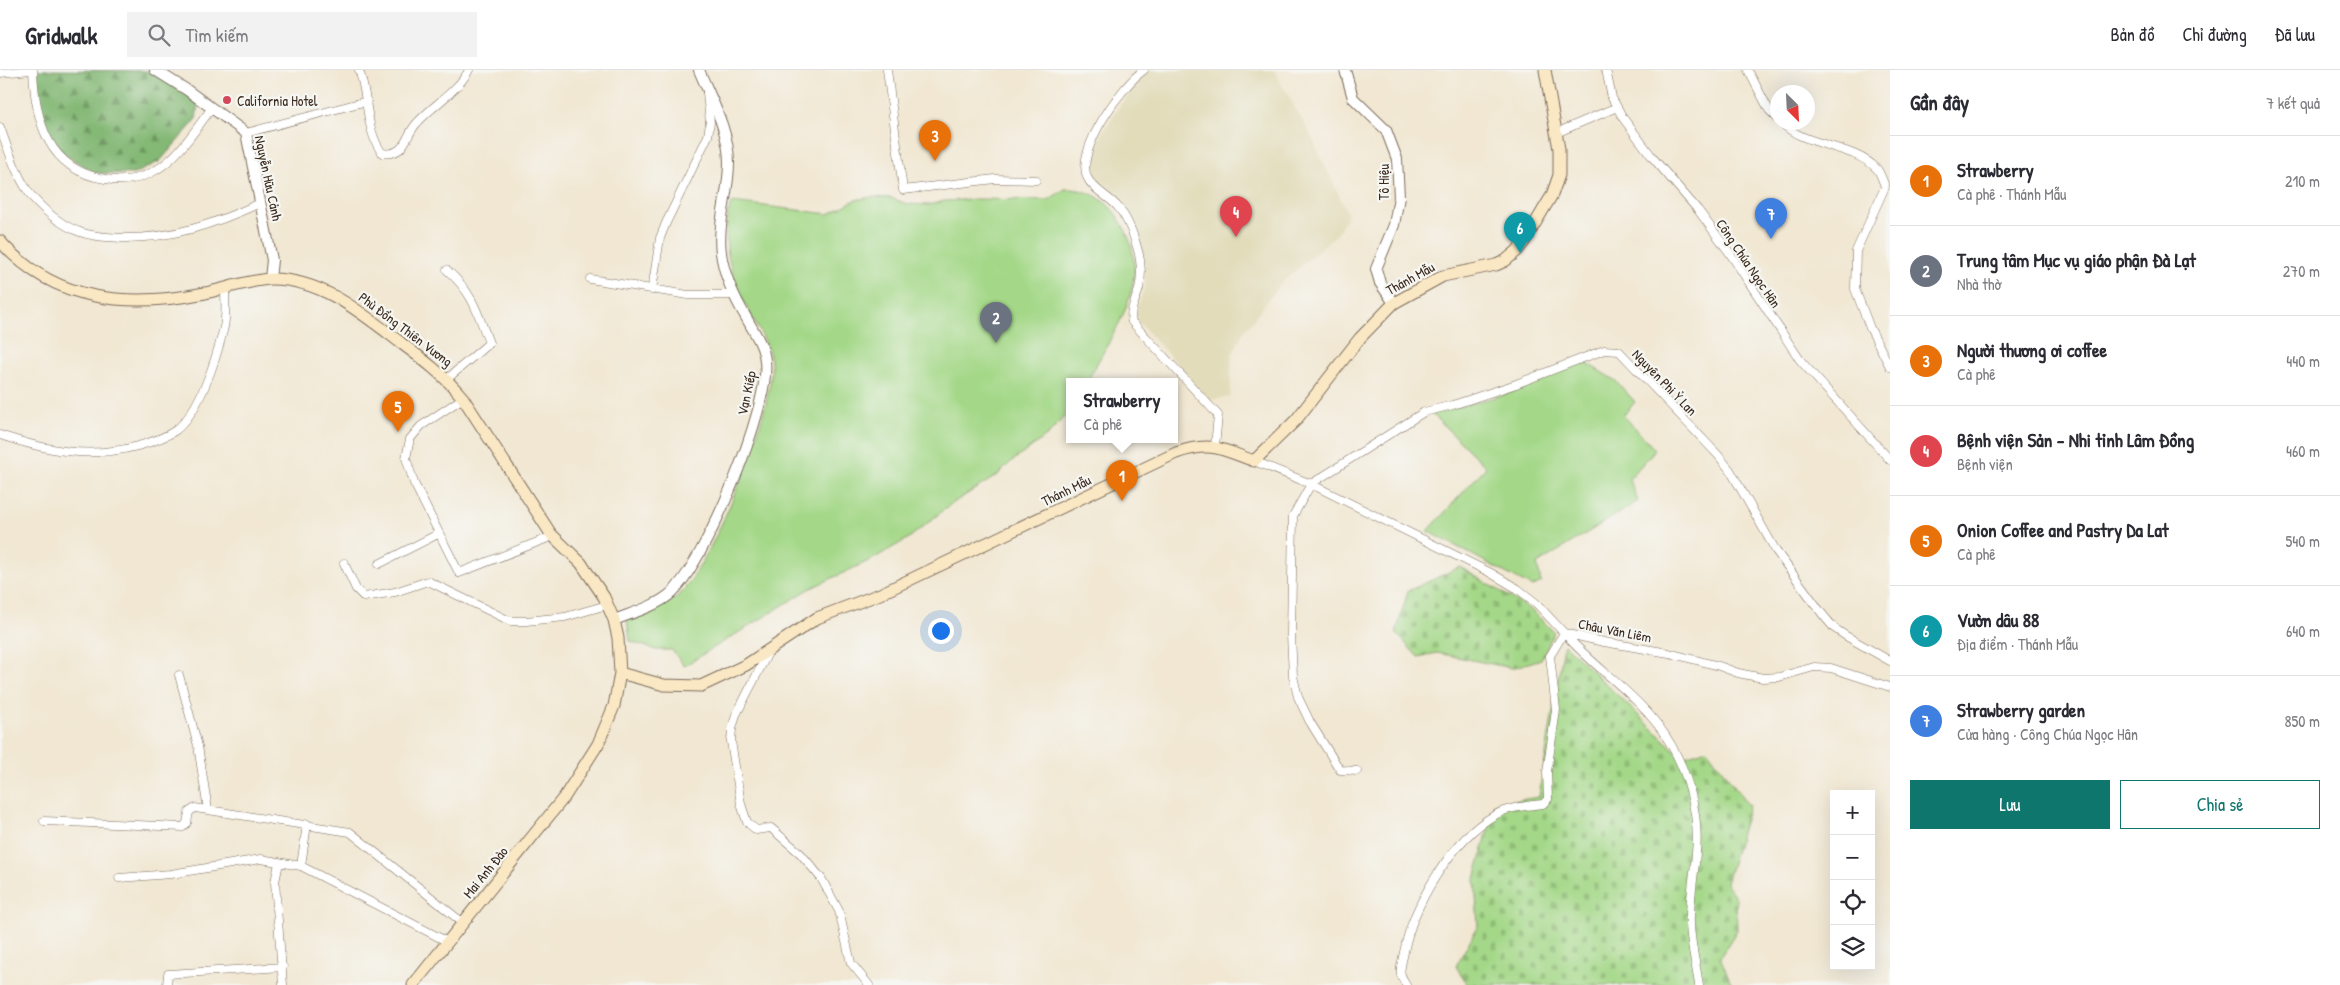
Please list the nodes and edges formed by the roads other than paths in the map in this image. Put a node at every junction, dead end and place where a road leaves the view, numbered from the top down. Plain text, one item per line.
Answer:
1 (32, 70) edge
2 (155, 70) edge
3 (359, 70) edge
4 (469, 70) edge
5 (698, 70) edge
6 (887, 70) edge
7 (1144, 70) edge
8 (1345, 70) edge
9 (1545, 70) edge
10 (1606, 70) edge
11 (1748, 70) edge
12 (0, 73) edge
13 (707, 91) junction
14 (367, 102) junction
15 (1617, 107) junction
16 (212, 108) junction
17 (1770, 111) edge
18 (0, 126) edge
19 (1787, 130) edge
20 (246, 133) junction
21 (1556, 133) junction
22 (1036, 180) dead end
23 (260, 203) junction
24 (0, 241) edge
25 (447, 270) dead end
26 (270, 278) junction
27 (590, 279) dead end
28 (225, 289) junction
29 (652, 290) junction
30 (734, 296) junction
31 (1394, 303) junction
32 (1890, 368) edge
33 (447, 378) junction
34 (463, 398) junction
35 (0, 435) edge
36 (1215, 446) junction
37 (1890, 460) edge
38 (1254, 461) junction
39 (1311, 484) junction
40 (438, 534) junction
41 (553, 536) junction
42 (344, 563) dead end
43 (379, 564) dead end
44 (607, 605) junction
45 (614, 620) junction
46 (1564, 632) junction
47 (770, 649) junction
48 (1890, 661) edge
49 (620, 673) junction
50 (179, 675) dead end
51 (1890, 687) edge
52 (1357, 772) dead end
53 (578, 776) joint
54 (208, 810) junction
55 (44, 821) dead end
56 (307, 824) junction
57 (279, 863) junction
58 (301, 866) junction
59 (119, 878) dead end
60 (463, 923) junction
61 (448, 942) junction
62 (283, 967) junction
63 (1699, 984) edge
64 (167, 985) edge
65 (283, 985) edge
66 (413, 985) edge
67 (869, 985) edge
68 (1406, 985) edge

1 - 12 street
1 - 16 street
2 - 16 street, Nguyễn Hữu Cảnh
3 - 14 street
4 - 14 street
5 - 13 street, Vạn Kiếp
6 - 22 street
7 - 36 street
8 - 31 street, Tô Hiệu
9 - 21 main road, Thánh Mẫu
10 - 15 street, Công Chúa Ngọc Hân
11 - 17 street
13 - 29 street
13 - 30 street, Vạn Kiếp
14 - 20 street
15 - 21 street
15 - 37 street, Công Chúa Ngọc Hân
16 - 20 street, Nguyễn Hữu Cảnh
18 - 23 street
19 - 32 street
20 - 23 street, Nguyễn Hữu Cảnh
21 - 31 main road, Thánh Mẫu
23 - 26 street, Nguyễn Hữu Cảnh
24 - 28 main road, Phù Đổng Thiên Vương
25 - 33 street
26 - 28 main road, Phù Đổng Thiên Vương
26 - 33 main road, Phù Đổng Thiên Vương
27 - 29 street
28 - 35 street
29 - 30 street
30 - 45 street, Vạn Kiếp
31 - 38 main road, Thánh Mẫu
33 - 34 main road, Phù Đổng Thiên Vương
34 - 40 street
34 - 41 main road, Phù Đổng Thiên Vương
36 - 38 main road, Thánh Mẫu
36 - 47 main road, Thánh Mẫu
38 - 39 street, Châu Văn Liêm
39 - 46 street, Châu Văn Liêm
39 - 48 street, Nguyên Phi Ỷ Lan
39 - 52 street
40 - 41 street
40 - 43 street
41 - 44 main road, Phù Đổng Thiên Vương
42 - 44 street
44 - 45 main road, Phù Đổng Thiên Vương
45 - 49 main road, Phù Đổng Thiên Vương
46 - 51 street, Châu Văn Liêm
46 - 63 street
46 - 68 street
47 - 49 main road, Thánh Mẫu
47 - 67 street
49 - 53 main road, Phù Đổng Thiên Vương
50 - 54 street
53 - 60 main road, Mai Anh Đào
54 - 55 street
54 - 56 street
56 - 58 street
56 - 60 street
57 - 58 street
57 - 59 street
57 - 62 street
58 - 61 street
60 - 61 main road, Mai Anh Đào
61 - 66 main road, Mai Anh Đào
62 - 64 street
62 - 65 street

